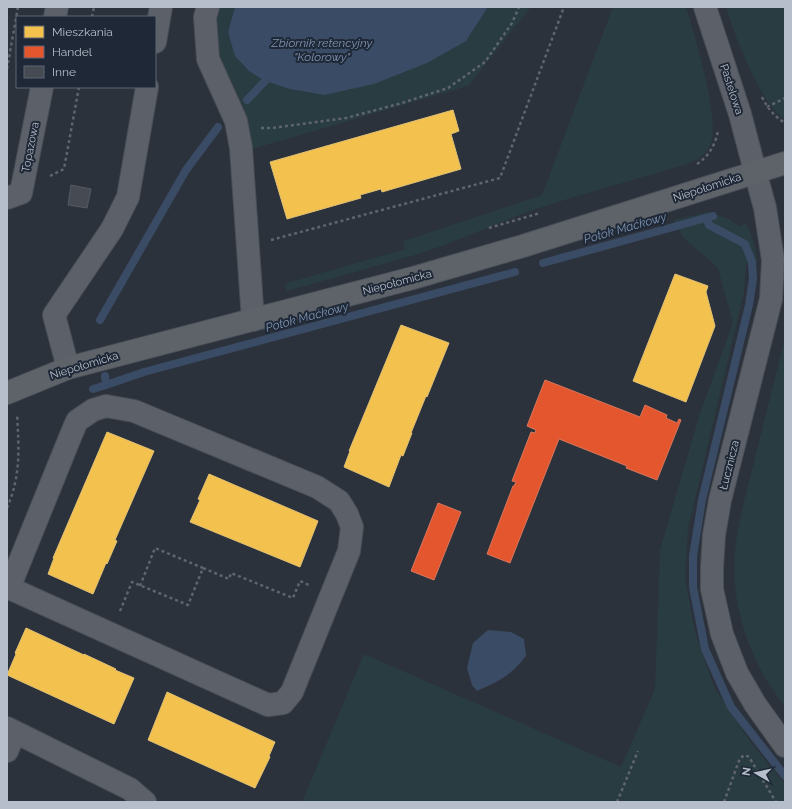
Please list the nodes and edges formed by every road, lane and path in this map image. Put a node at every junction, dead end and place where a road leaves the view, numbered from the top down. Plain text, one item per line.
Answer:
1 (161, 7) edge
2 (208, 7) edge
3 (519, 7) edge
4 (564, 7) edge
5 (705, 7) edge
6 (16, 18) edge
7 (156, 36) edge
8 (7, 69) edge
9 (42, 88) edge
10 (147, 88) edge
11 (785, 98) edge
12 (236, 121) junction
13 (785, 123) edge
14 (785, 162) edge
15 (756, 171) junction
16 (7, 198) edge
17 (248, 247) junction
18 (253, 320) junction
19 (68, 368) junction
20 (7, 393) edge
21 (17, 414) dead end
22 (7, 508) edge
23 (203, 568) junction
24 (140, 586) junction
25 (313, 586) dead end
26 (8, 588) edge
27 (111, 634) junction
28 (11, 730) edge
29 (785, 746) edge
30 (638, 751) dead end
31 (7, 752) edge
32 (145, 802) edge
33 (617, 802) edge
34 (724, 802) edge
35 (776, 802) edge

1 - 7 street
2 - 12 street
3 - 12 path
4 - 17 path
5 - 15 street, Pastelowa
6 - 8 path
9 - 16 street, Topazowa
10 - 19 street
11 - 13 path
12 - 17 street
14 - 15 main road, Niepołomicka
15 - 18 main road, Niepołomicka
15 - 29 street, Łucznicza
17 - 18 street
18 - 19 main road, Niepołomicka
19 - 20 main road, Niepołomicka
21 - 22 path
23 - 24 path
23 - 24 path
23 - 25 path
24 - 27 path
26 - 27 street
26 - 27 street
28 - 31 street
28 - 32 street
30 - 33 path
34 - 35 path

